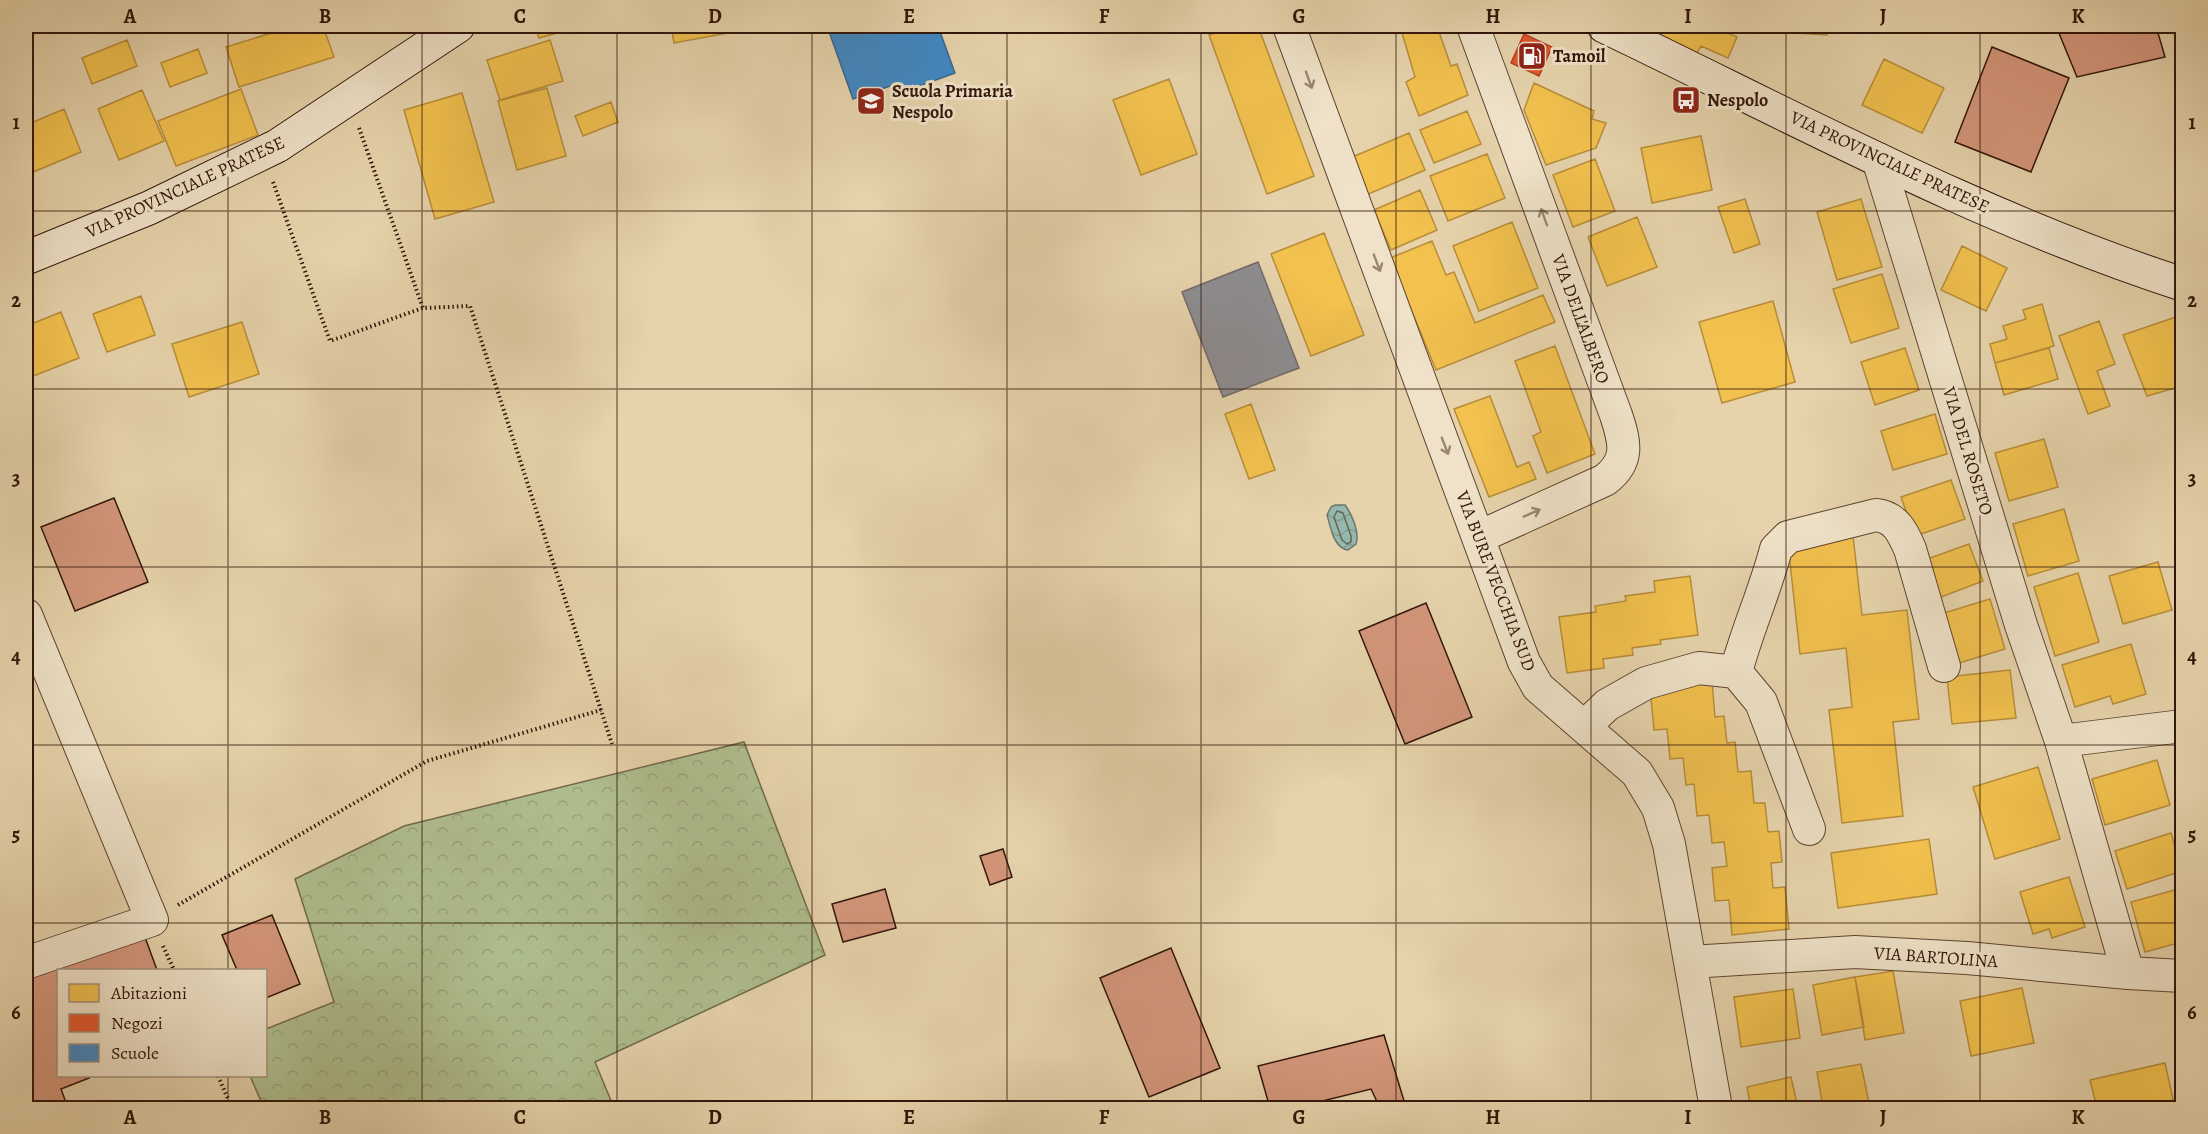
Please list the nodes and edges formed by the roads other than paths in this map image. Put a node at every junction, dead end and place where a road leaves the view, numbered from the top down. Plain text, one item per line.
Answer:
1 (458, 26) edge
2 (1288, 26) edge
3 (1473, 26) edge
4 (1604, 26) edge
5 (1878, 159) junction
6 (26, 258) edge
7 (2182, 284) edge
8 (1479, 537) junction
9 (26, 615) edge
10 (1944, 666) dead end
11 (1736, 672) junction
12 (2182, 726) edge
13 (1584, 727) junction
14 (2061, 741) junction
15 (1809, 829) dead end
16 (1690, 962) junction
17 (26, 963) edge
18 (2128, 974) junction
19 (2182, 976) edge
20 (1716, 1108) edge

1 - 6 street, VIA PROVINCIALE PRATESE
2 -> 8 street, VIA BURE VECCHIA SUD
8 -> 3 street, VIA DELL'ALBERO
4 - 5 street, VIA PROVINCIALE PRATESE
5 - 7 street, VIA PROVINCIALE PRATESE
5 - 14 street, VIA DEL ROSETO
8 - 13 street, VIA BURE VECCHIA SUD
9 - 17 street
10 - 11 street
11 - 13 street
11 - 15 street
12 - 14 street
13 - 16 street, VIA BURE VECCHIA SUD
14 - 18 street, VIA DEL ROSETO
16 - 18 street, VIA BARTOLINA
16 - 20 street, VIA BURE VECCHIA SUD
18 - 19 street, VIA BARTOLINA

